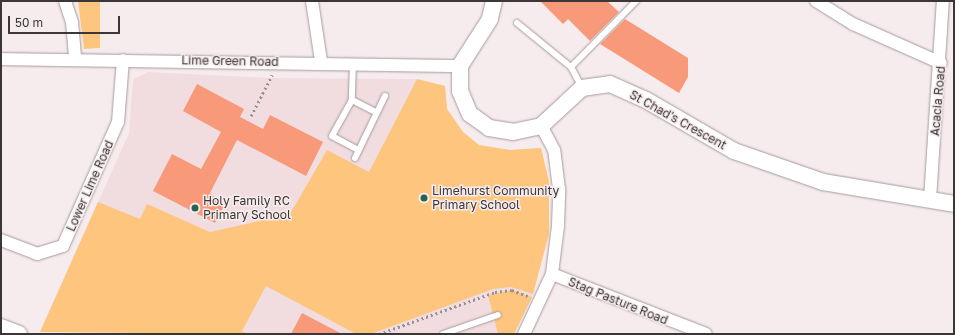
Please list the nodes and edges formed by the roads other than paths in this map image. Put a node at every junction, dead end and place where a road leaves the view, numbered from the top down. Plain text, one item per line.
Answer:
1 (64, 1) edge
2 (312, 1) edge
3 (494, 1) edge
4 (636, 1) edge
5 (816, 1) edge
6 (943, 1) edge
7 (517, 23) dead end
8 (946, 55) edge
9 (75, 58) junction
10 (1, 59) edge
11 (123, 60) junction
12 (321, 61) junction
13 (354, 64) junction
14 (460, 66) junction
15 (571, 67) junction
16 (582, 88) junction
17 (385, 96) dead end
18 (352, 100) junction
19 (377, 114) junction
20 (541, 126) junction
21 (358, 150) junction
22 (355, 158) dead end
23 (930, 200) junction
24 (954, 204) edge
25 (1, 240) edge
26 (552, 274) junction
27 (498, 315) dead end
28 (1, 326) edge
29 (19, 334) edge
30 (445, 334) edge
31 (524, 334) edge
32 (706, 334) edge

1 - 9 street
2 - 12 street
3 - 14 street
4 - 15 lane
5 - 8 street
6 - 8 street, Acacia Road
7 - 15 lane
8 - 23 street, Acacia Road
9 - 10 street, Lime Green Road
9 - 11 street, Lime Green Road
11 - 12 street, Lime Green Road
11 - 25 street, Lower Lime Road
12 - 13 street, Lime Green Road
13 - 14 street, Lime Green Road
13 - 18 lane
14 - 20 street
15 - 16 lane
16 - 20 street
16 - 23 street, St Chad's Crescent
17 - 19 lane
18 - 19 lane
18 - 21 lane
19 - 21 lane
20 - 26 street
21 - 22 lane
23 - 24 street, St Chad's Crescent
26 - 31 street
26 - 32 street, Stag Pasture Road
27 - 30 lane
28 - 29 street

